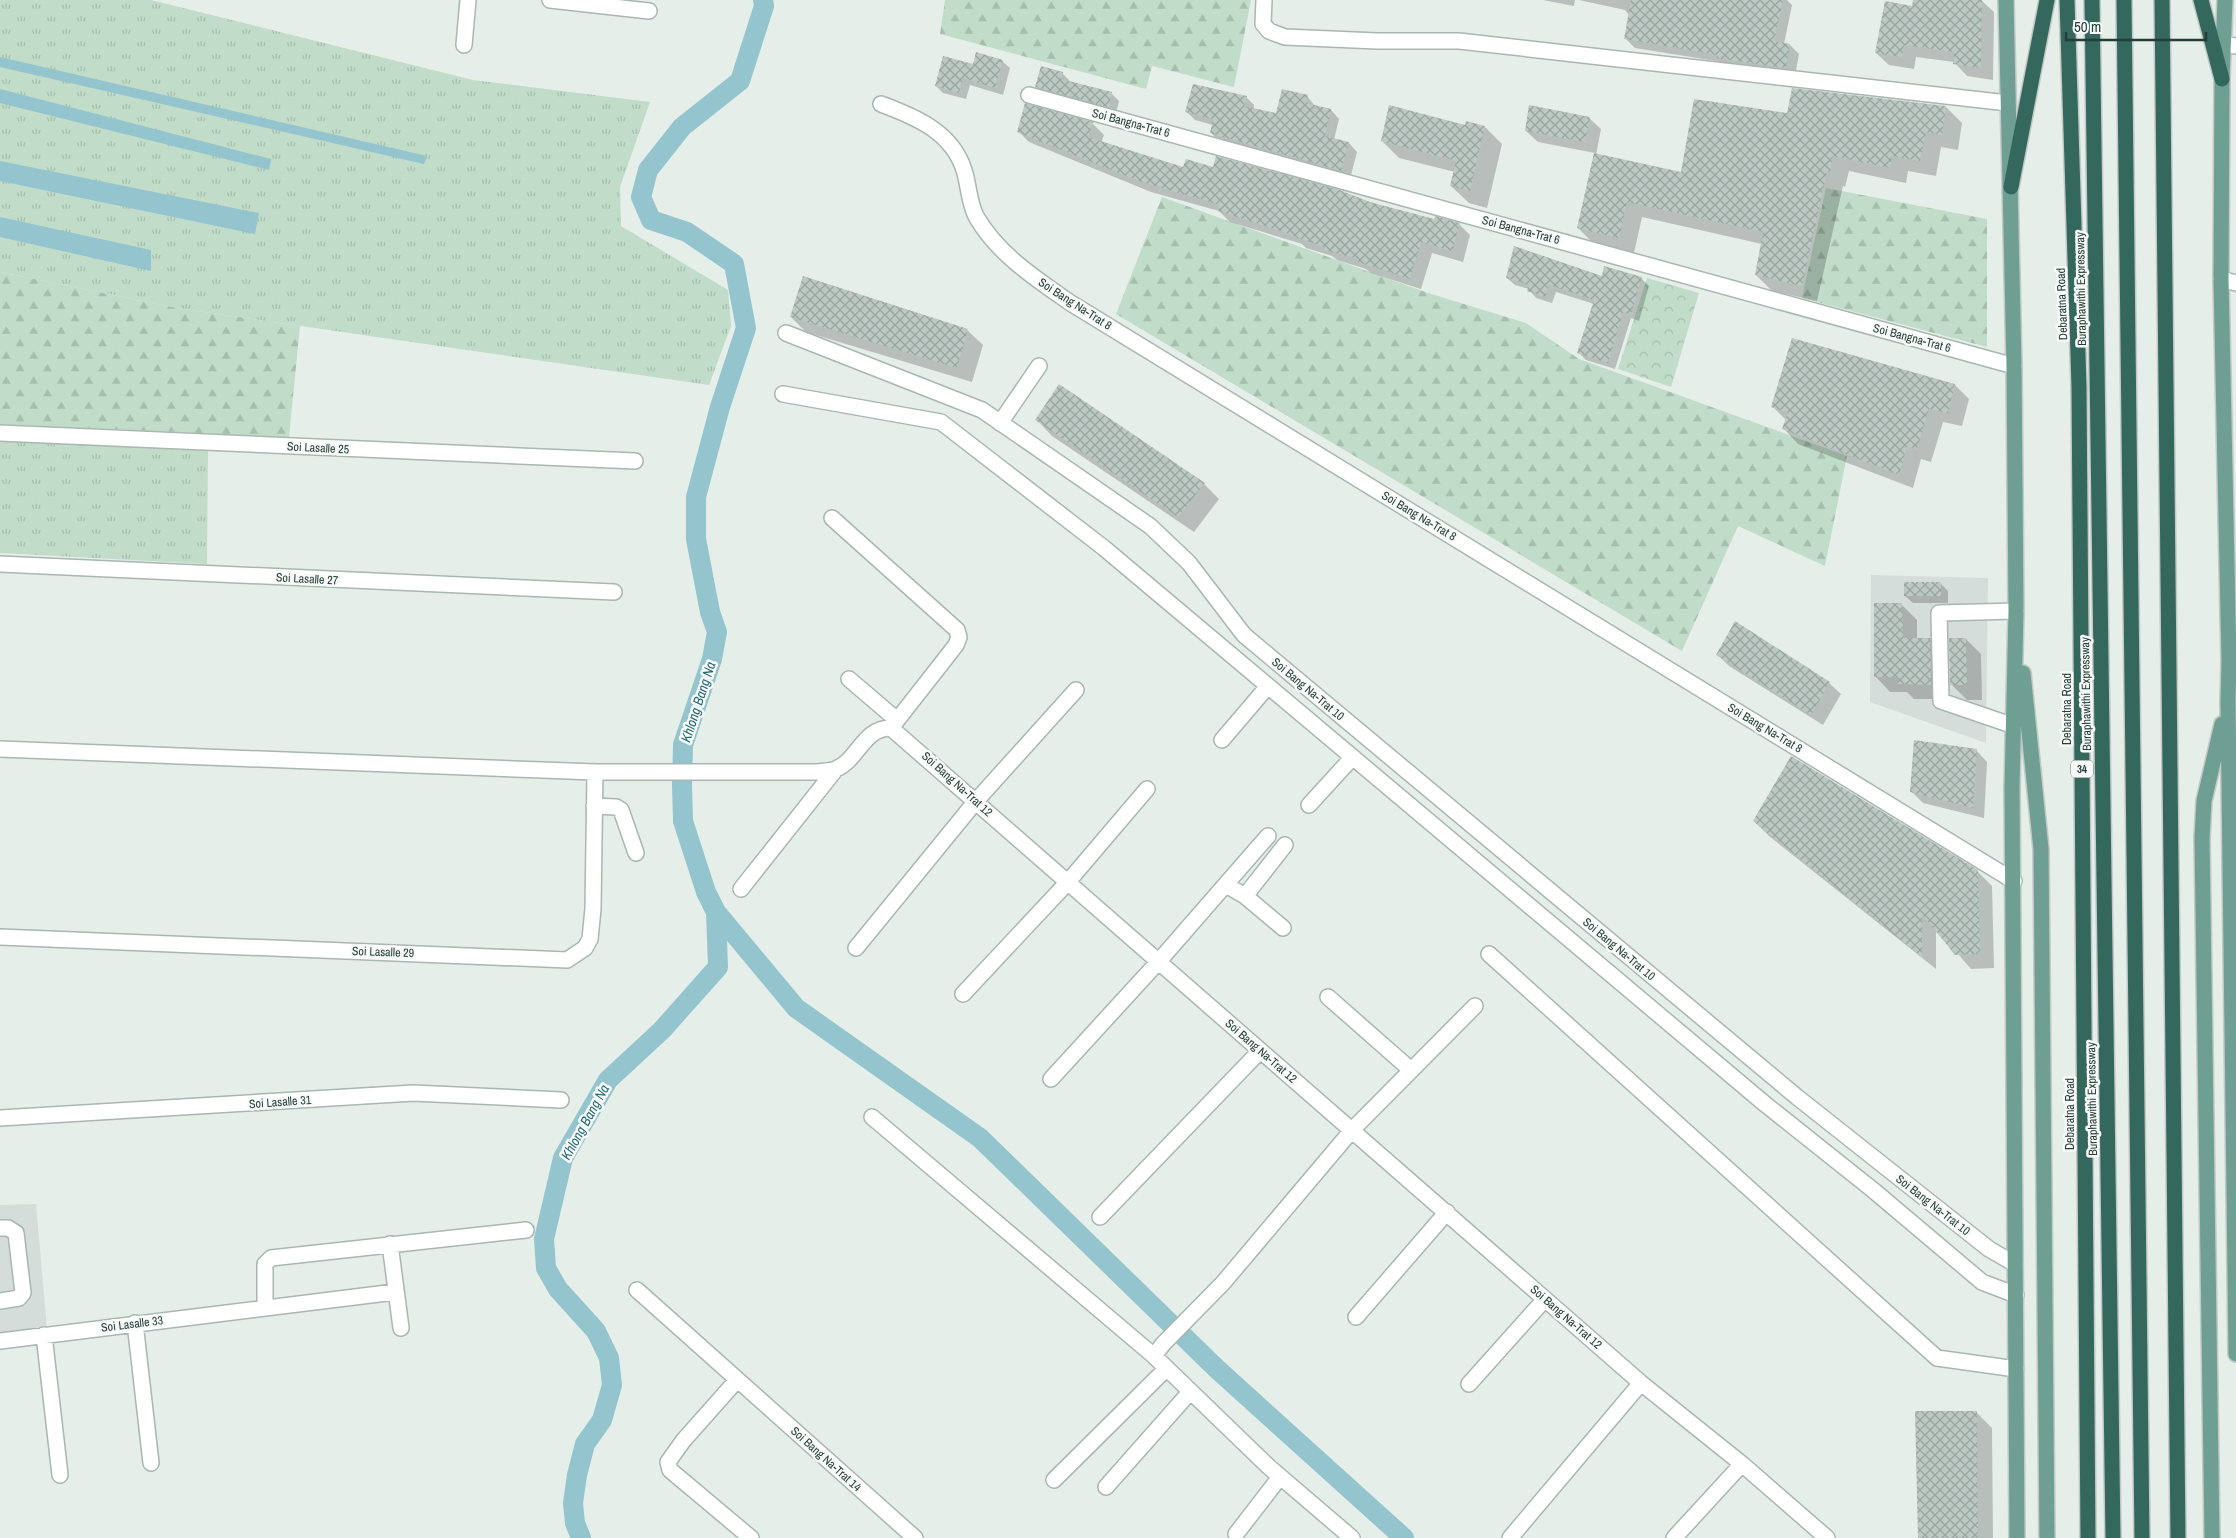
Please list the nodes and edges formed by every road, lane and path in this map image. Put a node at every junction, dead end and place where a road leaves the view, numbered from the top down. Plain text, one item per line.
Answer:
1 (468, 0) edge
2 (550, 0) edge
3 (1264, 0) edge
4 (2006, 0) edge
5 (2047, 0) edge
6 (2067, 0) edge
7 (2092, 0) edge
8 (2124, 0) edge
9 (2162, 0) edge
10 (2201, 0) edge
11 (2229, 8) edge
12 (649, 11) dead end
13 (464, 45) dead end
14 (2229, 45) edge
15 (2222, 80) junction
16 (1029, 95) dead end
17 (2008, 103) junction
18 (881, 104) dead end
19 (2010, 187) junction
20 (2229, 281) edge
21 (786, 333) dead end
22 (1039, 366) dead end
23 (2014, 366) junction
24 (783, 394) dead end
25 (1000, 423) junction
26 (0, 433) edge
27 (635, 461) dead end
28 (2231, 514) edge
29 (832, 518) dead end
30 (0, 564) edge
31 (614, 592) dead end
32 (2016, 615) junction
33 (2233, 665) edge
34 (849, 679) dead end
35 (1268, 686) junction
36 (1076, 690) dead end
37 (2228, 701) junction
38 (894, 724) junction
39 (2014, 726) junction
40 (1222, 740) dead end
41 (0, 749) edge
42 (1352, 758) junction
43 (836, 769) junction
44 (595, 772) junction
45 (1147, 789) dead end
46 (976, 801) junction
47 (1310, 805) dead end
48 (594, 806) junction
49 (1268, 836) dead end
50 (1286, 845) dead end
51 (636, 853) dead end
52 (2014, 880) junction
53 (1067, 883) junction
54 (1226, 885) junction
55 (741, 890) dead end
56 (1244, 896) junction
57 (1283, 928) dead end
58 (0, 937) edge
59 (856, 948) dead end
60 (1489, 954) dead end
61 (1159, 961) junction
62 (963, 994) dead end
63 (1328, 997) dead end
64 (1474, 1006) dead end
65 (2234, 1045) edge
66 (1260, 1051) junction
67 (1411, 1070) junction
68 (1051, 1079) dead end
69 (561, 1100) dead end
70 (872, 1117) dead end
71 (0, 1118) edge
72 (1353, 1130) junction
73 (2234, 1130) edge
74 (1447, 1212) junction
75 (1100, 1217) dead end
76 (0, 1228) edge
77 (526, 1230) dead end
78 (390, 1244) junction
79 (2016, 1264) junction
80 (637, 1290) dead end
81 (396, 1292) junction
82 (2236, 1292) edge
83 (2016, 1296) junction
84 (1545, 1300) junction
85 (0, 1302) edge
86 (265, 1307) junction
87 (1356, 1317) dead end
88 (135, 1323) junction
89 (401, 1328) dead end
90 (44, 1335) junction
91 (0, 1341) edge
92 (1158, 1350) junction
93 (2236, 1354) edge
94 (1166, 1369) junction
95 (2016, 1369) junction
96 (737, 1380) junction
97 (1641, 1383) junction
98 (1469, 1384) dead end
99 (1190, 1392) junction
100 (151, 1463) dead end
101 (1742, 1464) junction
102 (60, 1475) dead end
103 (1280, 1477) junction
104 (1054, 1480) dead end
105 (1106, 1487) dead end
106 (1236, 1534) dead end
107 (1683, 1535) edge
108 (751, 1538) edge
109 (915, 1538) edge
110 (1352, 1538) edge
111 (1510, 1538) edge
112 (1827, 1538) edge
113 (2017, 1538) edge
114 (2047, 1538) edge
115 (2088, 1538) edge
116 (2113, 1538) edge
117 (2142, 1538) edge
118 (2178, 1538) edge
119 (2212, 1538) edge

1 - 13 street
2 - 12 street
3 - 17 street
4 - 17 main road
5 - 19 highway
6 - 115 highway, Debaratna Road / 34
7 - 116 highway, Buraphawithi Expressway
8 - 117 highway
9 - 118 highway
10 - 15 highway
11 - 14 main road
14 - 15 main road
15 - 20 main road
16 - 23 street, Soi Bangna-Trat 6
17 - 19 main road
18 - 52 street, Soi Bang Na-Trat 8
19 - 23 main road
20 - 28 main road
21 - 25 street, Soi Bang Na-Trat 10
22 - 25 street
23 - 32 main road
24 - 35 street
25 - 79 street, Soi Bang Na-Trat 10
26 - 27 street, Soi Lasalle 25
28 - 33 main road
29 - 38 street
30 - 31 street, Soi Lasalle 27
32 - 39 main road
32 - 39 street
32 - 114 main road
33 - 37 main road
34 - 38 street, Soi Bang Na-Trat 12
35 - 40 street
35 - 42 street
36 - 46 street
37 - 65 main road
37 - 119 main road
38 - 43 street
38 - 46 street, Soi Bang Na-Trat 12
39 - 52 main road
41 - 44 street
42 - 47 street
42 - 83 street
43 - 44 street
43 - 55 street
44 - 48 street, Soi Lasalle 29
45 - 53 street
46 - 53 street, Soi Bang Na-Trat 12
46 - 59 street
48 - 51 street
48 - 58 street, Soi Lasalle 29
49 - 54 street
50 - 56 street
52 - 79 main road
53 - 61 street, Soi Bang Na-Trat 12
53 - 62 street
54 - 56 street
54 - 61 street
56 - 57 street
60 - 95 street
61 - 66 street, Soi Bang Na-Trat 12
61 - 68 street
63 - 67 street
64 - 67 street
65 - 73 main road
66 - 72 street, Soi Bang Na-Trat 12
66 - 75 street
67 - 72 street
69 - 71 street, Soi Lasalle 31
70 - 92 street
72 - 74 street, Soi Bang Na-Trat 12
72 - 92 street
73 - 82 main road
74 - 84 street, Soi Bang Na-Trat 12
74 - 87 street
76 - 85 street
77 - 78 street
78 - 81 street
78 - 86 street
79 - 83 main road
80 - 96 street, Soi Bang Na-Trat 14
81 - 86 street, Soi Lasalle 33
81 - 89 street
82 - 93 main road
83 - 95 main road
84 - 97 street, Soi Bang Na-Trat 12
84 - 98 street
86 - 88 street, Soi Lasalle 33
88 - 90 street, Soi Lasalle 33
88 - 100 street
90 - 91 street, Soi Lasalle 33
90 - 102 street
92 - 94 street
94 - 99 street
94 - 104 street
95 - 113 main road
96 - 108 street
96 - 109 street, Soi Bang Na-Trat 14
97 - 101 street, Soi Bang Na-Trat 12
97 - 111 street
99 - 103 street
99 - 105 street
101 - 107 street
101 - 112 street, Soi Bang Na-Trat 12
103 - 106 street
103 - 110 street

